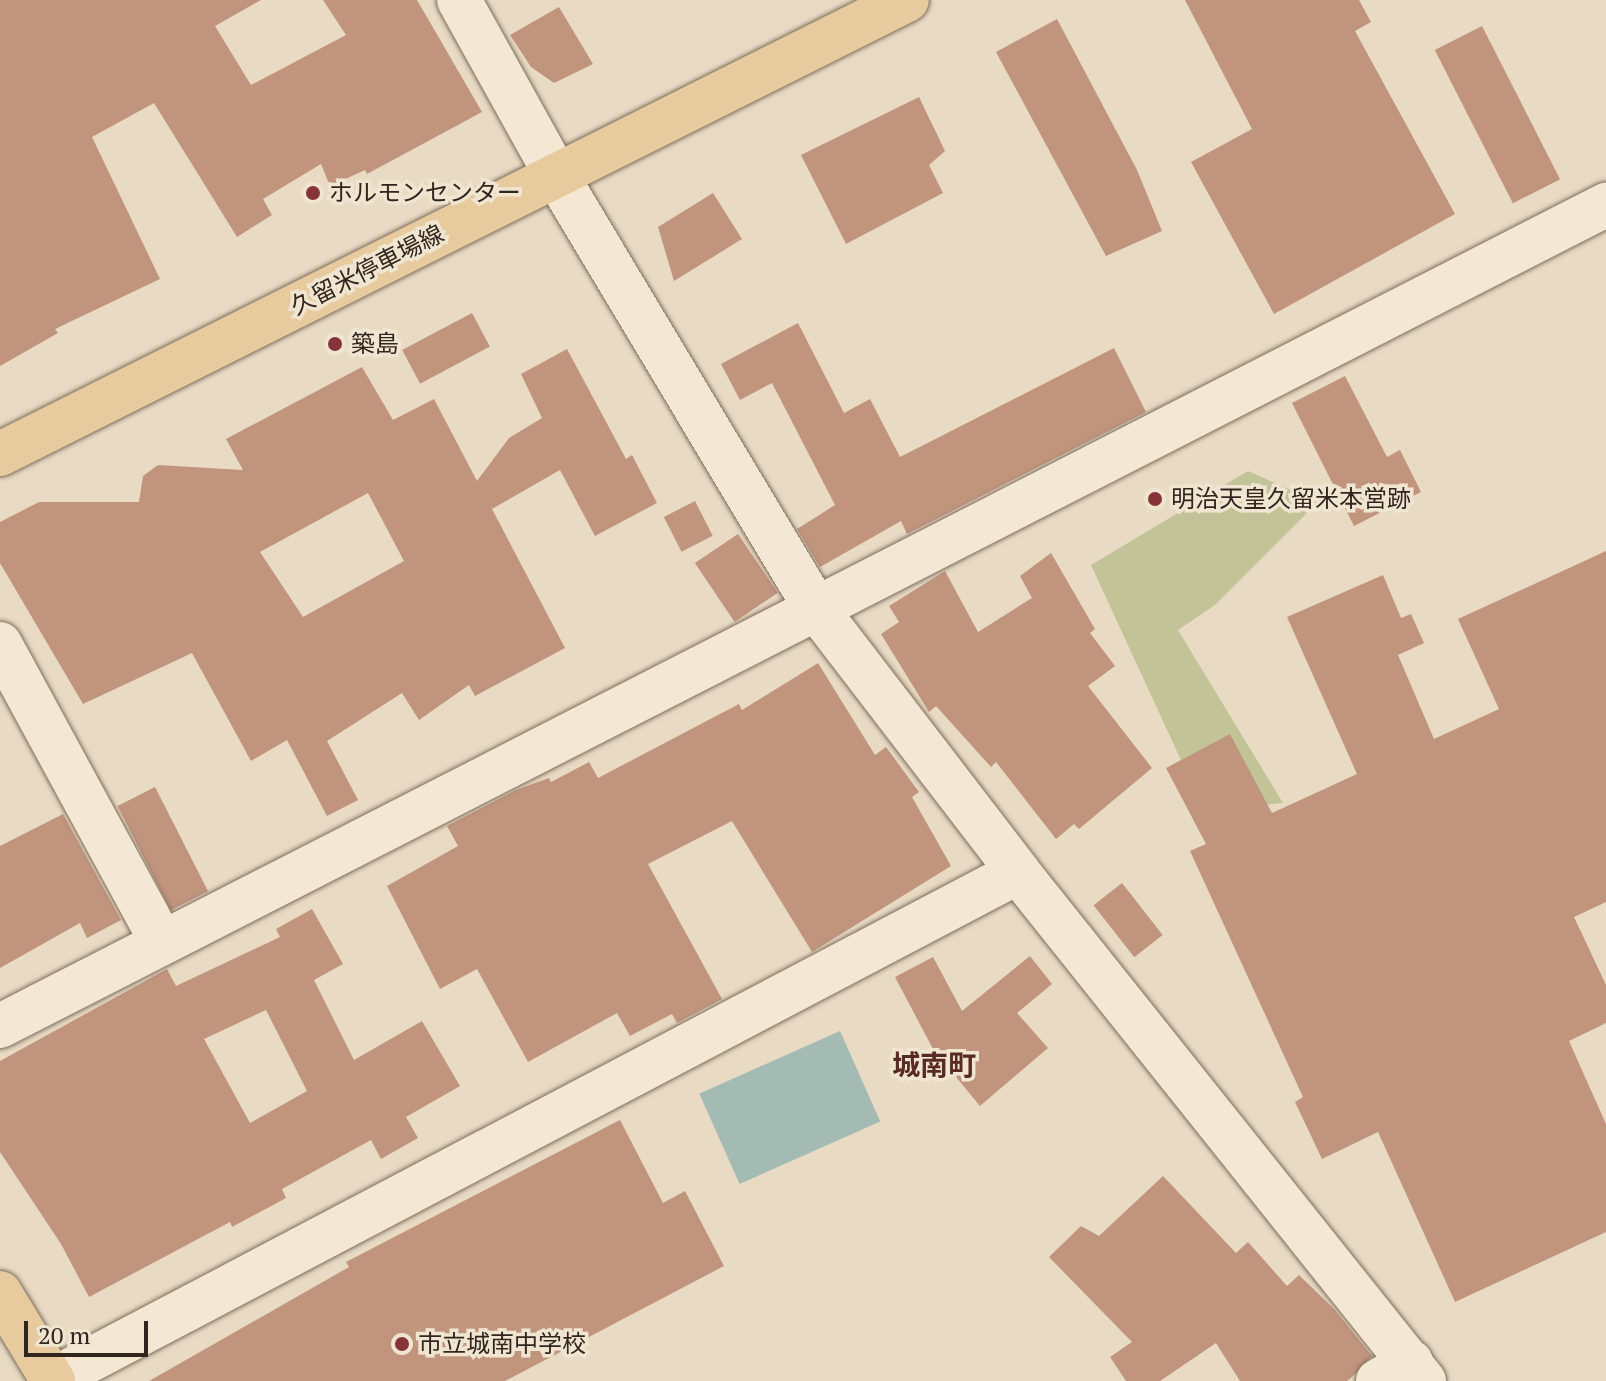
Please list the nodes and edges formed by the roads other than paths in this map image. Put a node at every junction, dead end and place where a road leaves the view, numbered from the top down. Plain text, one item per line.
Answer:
1 (459, 0) edge
2 (907, 0) edge
3 (556, 175) junction
4 (1606, 205) edge
5 (0, 454) edge
6 (815, 607) junction
7 (0, 644) edge
8 (1018, 872) junction
9 (161, 941) junction
10 (0, 1026) edge
11 (0, 1293) edge
12 (1404, 1375) edge
13 (53, 1380) edge

1 - 3 street
2 - 3 main road, 久留米停車場線
3 - 5 main road, 久留米停車場線
3 - 6 street
4 - 6 street
6 - 8 street
6 - 9 street
7 - 9 street
8 - 12 street
8 - 13 street
9 - 10 street
11 - 13 main road

